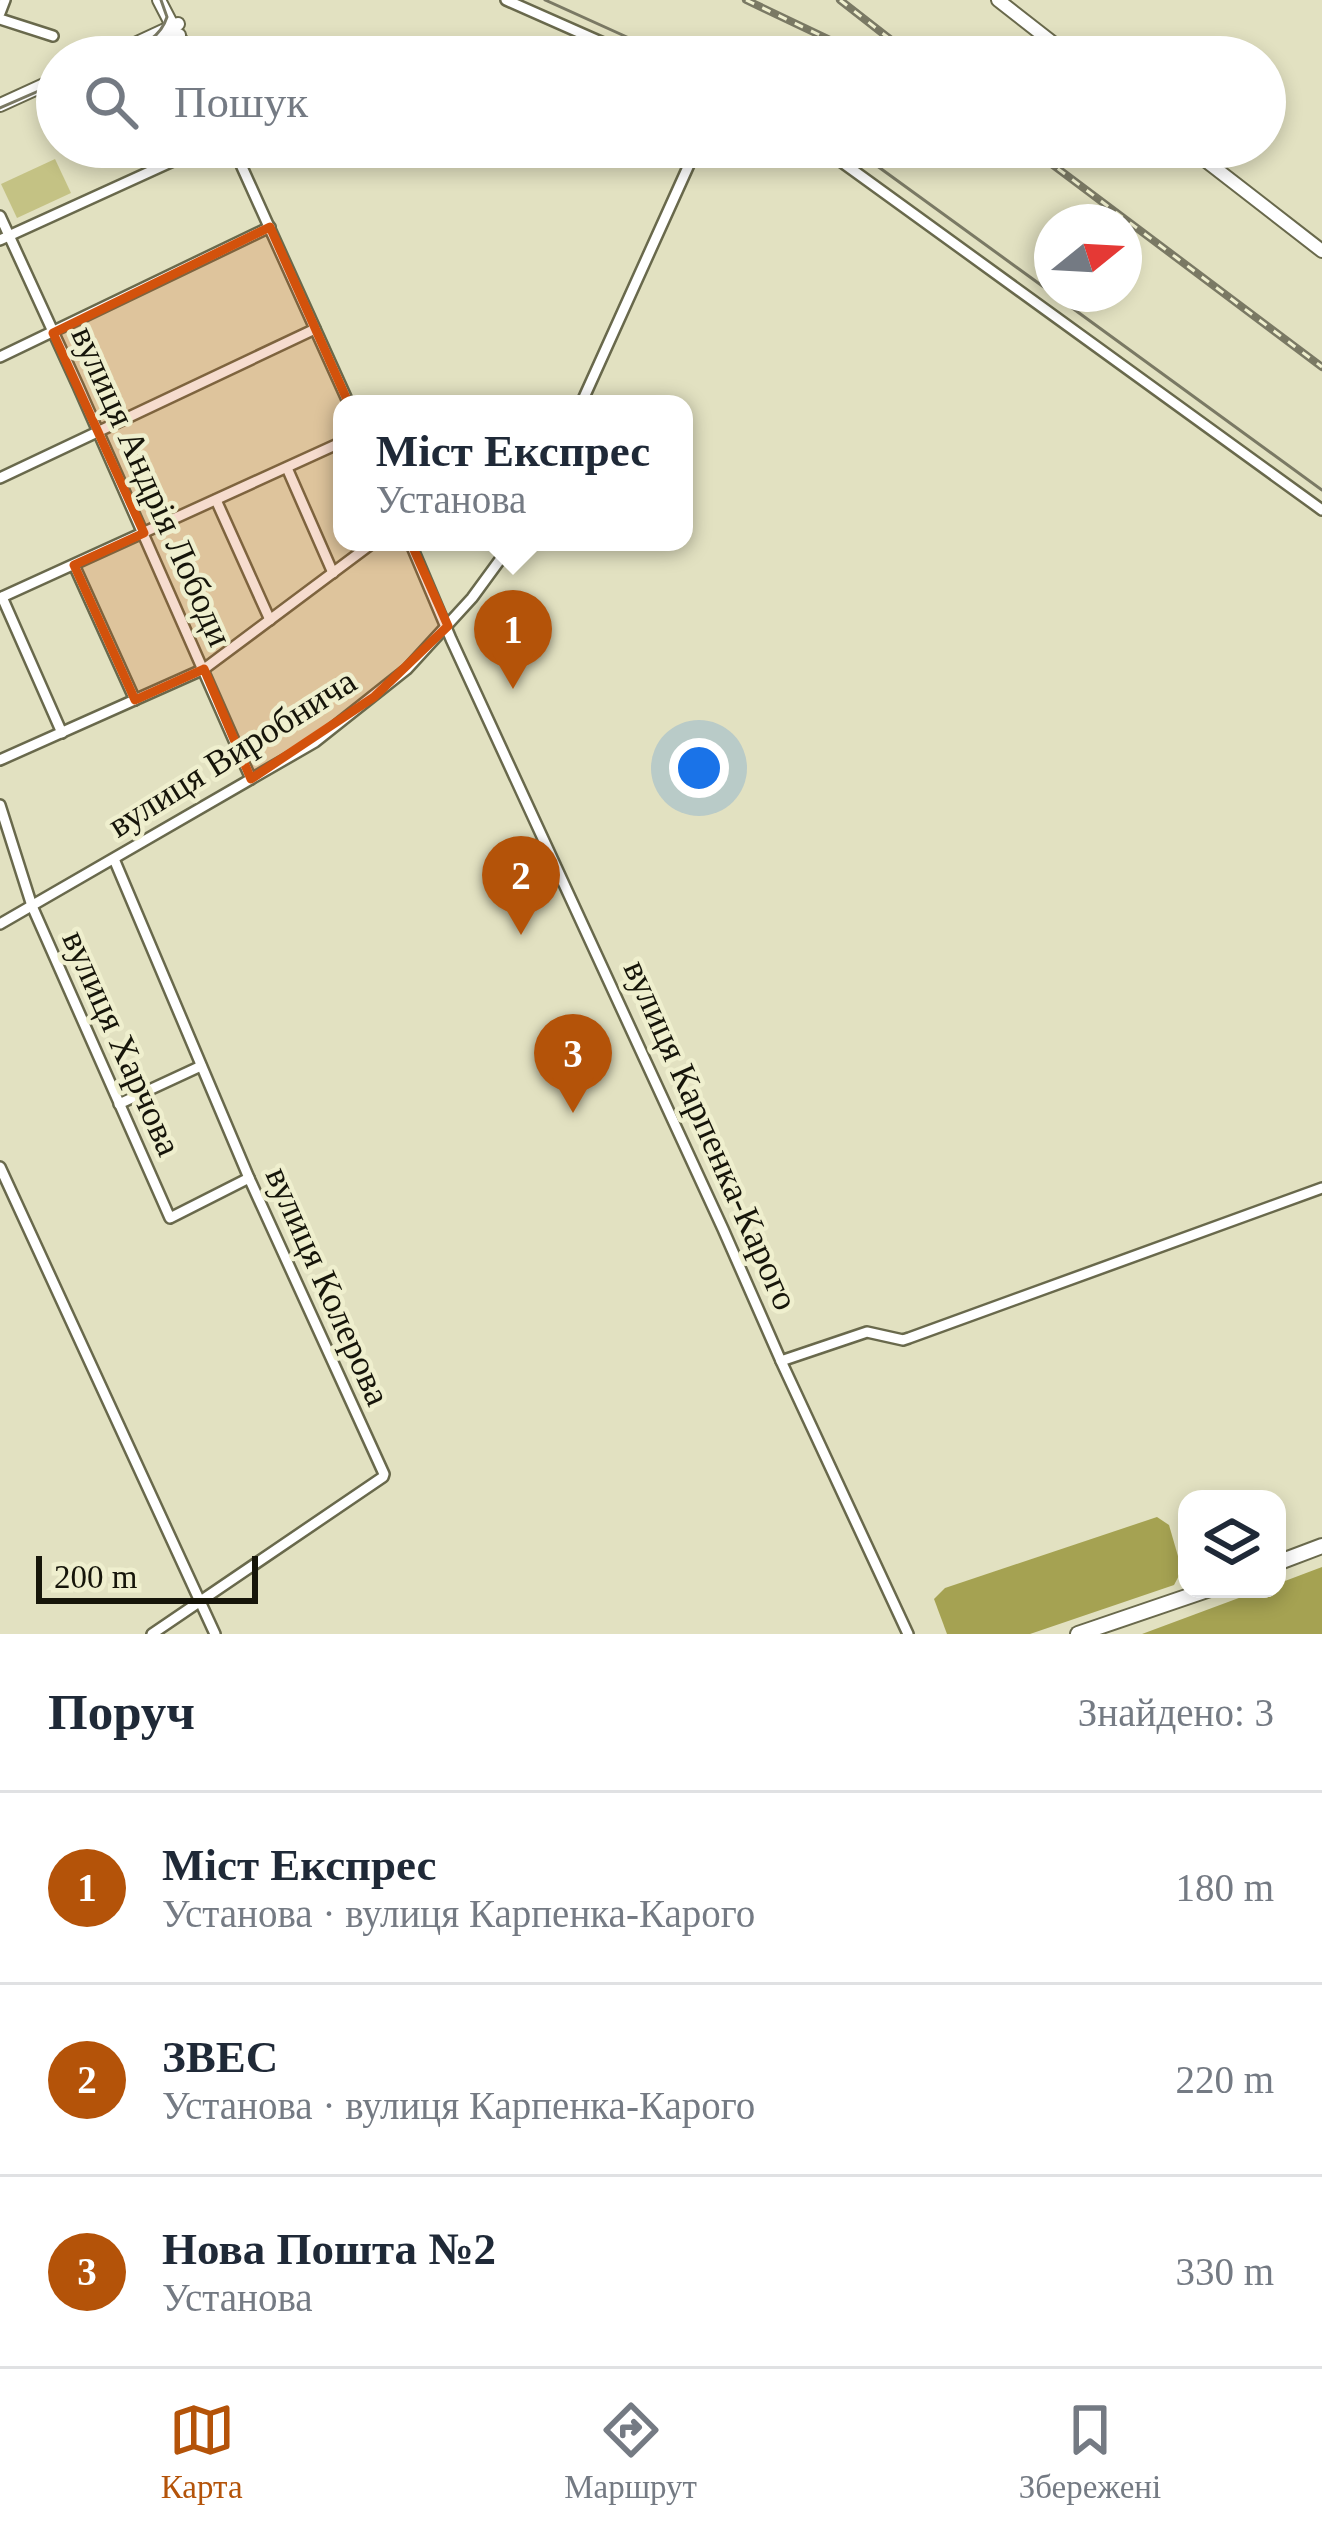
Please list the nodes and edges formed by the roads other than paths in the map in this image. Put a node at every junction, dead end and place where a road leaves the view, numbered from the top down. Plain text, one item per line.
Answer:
1 (5, 0) edge
2 (159, 0) edge
3 (168, 0) edge
4 (506, 0) edge
5 (998, 0) edge
6 (0, 16) edge
7 (176, 29) junction
8 (53, 36) dead end
9 (158, 36) edge
10 (164, 36) edge
11 (180, 36) edge
12 (587, 36) edge
13 (1044, 36) edge
14 (36, 90) edge
15 (36, 96) edge
16 (0, 109) edge
17 (158, 168) edge
18 (243, 168) edge
19 (688, 168) edge
20 (850, 168) edge
21 (1215, 168) edge
22 (0, 216) edge
23 (270, 227) junction
24 (4, 238) edge
25 (1322, 251) edge
26 (315, 329) junction
27 (53, 333) junction
28 (0, 357) edge
29 (345, 395) edge
30 (585, 395) edge
31 (98, 432) junction
32 (333, 446) edge
33 (287, 468) junction
34 (0, 478) edge
35 (216, 500) junction
36 (1322, 509) edge
37 (144, 533) junction
38 (362, 551) edge
39 (414, 551) edge
40 (506, 551) edge
41 (74, 565) junction
42 (333, 573) junction
43 (1, 597) edge
44 (270, 620) junction
45 (448, 626) junction
46 (205, 669) junction
47 (135, 700) junction
48 (62, 733) junction
49 (0, 760) edge
50 (251, 779) junction
51 (0, 805) edge
52 (114, 859) junction
53 (32, 906) junction
54 (0, 924) edge
55 (201, 1066) junction
56 (119, 1104) junction
57 (0, 1167) edge
58 (249, 1178) junction
59 (1322, 1188) edge
60 (781, 1361) junction
61 (1322, 1546) edge
62 (1286, 1560) edge
63 (1184, 1598) edge
64 (201, 1603) junction
65 (152, 1634) edge
66 (215, 1634) edge
67 (908, 1634) edge
68 (1078, 1634) edge

1 - 6 street
2 - 7 main road
3 - 7 main road
4 - 12 street
5 - 13 main road
6 - 8 street
7 - 9 main road
7 - 10 main road
7 - 11 street
14 - 16 main road
15 - 16 main road
17 - 24 street
18 - 23 street
19 - 30 street
20 - 36 street
21 - 25 main road
22 - 24 street, вулиця Андрія Лободи
23 - 26 street
23 - 27 street
24 - 27 street, вулиця Андрія Лободи
26 - 29 street
26 - 31 street
27 - 28 street
27 - 31 street, вулиця Андрія Лободи
31 - 34 street
31 - 37 street, вулиця Андрія Лободи
32 - 33 street
33 - 35 street
33 - 42 street
35 - 37 street
35 - 44 street
37 - 41 street
37 - 46 street, вулиця Андрія Лободи
38 - 42 street
39 - 45 street, вулиця Карпенка-Карого
40 - 45 street, вулиця Виробнича
41 - 43 street
41 - 47 street
42 - 44 street
43 - 48 street
44 - 46 street
45 - 50 street, вулиця Виробнича
45 - 60 street, вулиця Карпенка-Карого
46 - 47 street
46 - 50 street, вулиця Андрія Лободи
47 - 48 street
48 - 49 street
50 - 52 street, вулиця Виробнича
51 - 53 street, вулиця Харчова
52 - 53 street, вулиця Виробнича
52 - 55 street, вулиця Колерова
53 - 54 street, вулиця Виробнича
53 - 56 street, вулиця Харчова
55 - 56 street
55 - 58 street, вулиця Колерова
56 - 58 street, вулиця Харчова
57 - 64 street
58 - 64 street, вулиця Колерова
59 - 60 street, вулиця Карпенка-Карого
60 - 67 street
61 - 62 highway
63 - 68 highway
64 - 65 street, вулиця Колерова
64 - 66 street

